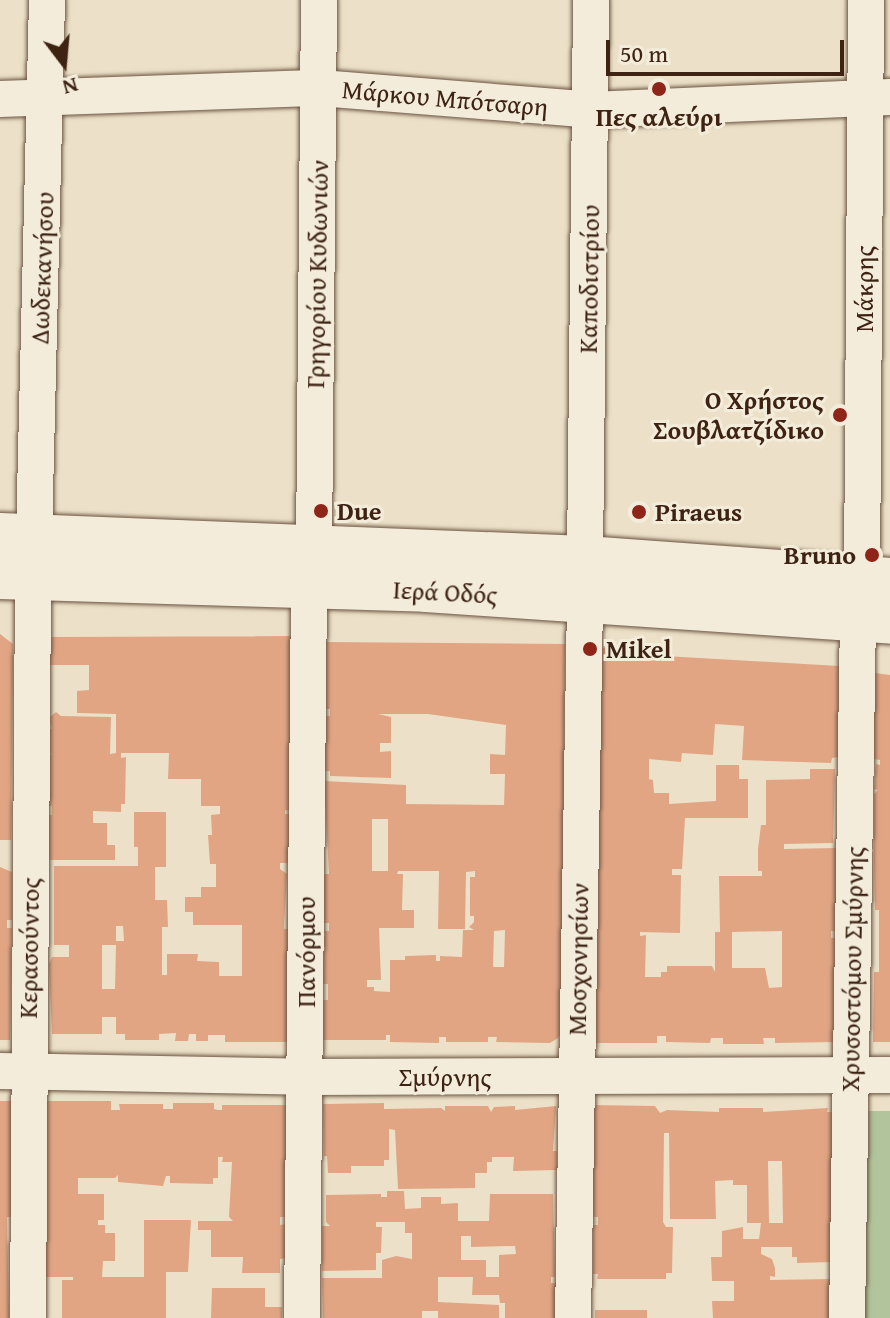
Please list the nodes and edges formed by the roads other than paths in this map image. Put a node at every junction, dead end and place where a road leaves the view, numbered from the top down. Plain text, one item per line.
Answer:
1 (47, 0) edge
2 (319, 0) edge
3 (591, 0) edge
4 (866, 0) edge
5 (320, 88) junction
6 (878, 97) edge
7 (47, 98) junction
8 (0, 99) edge
9 (591, 110) junction
10 (17, 535) edge
11 (311, 567) junction
12 (16, 578) edge
13 (876, 578) edge
14 (585, 579) junction
15 (874, 621) edge
16 (14, 1071) edge
17 (850, 1075) junction
18 (890, 1075) edge
19 (305, 1077) junction
20 (575, 1078) junction
21 (28, 1318) edge
22 (302, 1318) edge
23 (573, 1318) edge
24 (847, 1318) edge

1 - 7 street, Δωδεκανήσου
2 - 5 street, Γρηγορίου Κυδωνιών
3 - 9 street, Καποδιστρίου
4 - 6 street, Μάκρης
5 - 7 street, Μάρκου Μπότσαρη
5 - 9 street, Μάρκου Μπότσαρη
5 - 11 street, Γρηγορίου Κυδωνιών
6 - 9 street, Μάρκου Μπότσαρη
6 - 13 street, Μάκρης
7 - 8 street, Μάρκου Μπότσαρη
7 - 10 street, Δωδεκανήσου
9 - 14 street, Καποδιστρίου
10 - 11 main road, Ιερά Οδός
11 - 12 main road, Ιερά Οδός
11 - 14 main road, Ιερά Οδός
11 - 19 street, Πανόρμου
12 - 16 street, Κερασούντος
13 - 14 main road, Ιερά Οδός
14 - 15 main road, Ιερά Οδός
14 - 20 street, Μοσχονησίων
15 - 17 street, Χρυσοστόμου Σμύρνης
16 - 19 street, Σμύρνης
16 - 21 street, Κερασούντος
17 - 18 street, Σμύρνης
17 - 20 street, Σμύρνης
17 - 24 street, Χρυσοστόμου Σμύρνης
19 - 20 street, Σμύρνης
19 - 22 street, Πανόρμου
20 - 23 street, Μοσχονησίων

